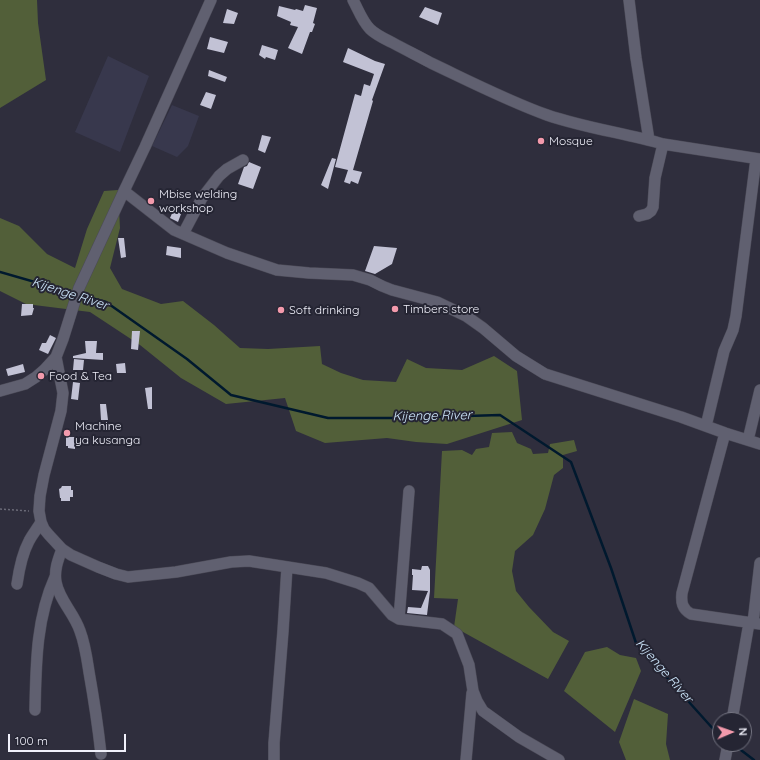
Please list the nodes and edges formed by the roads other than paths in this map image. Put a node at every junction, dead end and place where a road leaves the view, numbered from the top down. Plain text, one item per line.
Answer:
1 (211, 0) edge
2 (353, 0) edge
3 (629, 0) edge
4 (649, 140) junction
5 (662, 144) junction
6 (758, 159) edge
7 (243, 160) dead end
8 (124, 191) junction
9 (639, 216) dead end
10 (183, 234) junction
11 (56, 357) junction
12 (760, 390) edge
13 (0, 391) edge
14 (706, 426) junction
15 (725, 433) junction
16 (748, 440) junction
17 (760, 444) edge
18 (409, 491) dead end
19 (41, 522) junction
20 (62, 549) junction
21 (760, 563) edge
22 (287, 567) junction
23 (55, 577) junction
24 (16, 584) dead end
25 (399, 619) junction
26 (754, 623) edge
27 (473, 691) junction
28 (35, 710) dead end
29 (734, 712) edge
30 (101, 754) dead end
31 (274, 760) edge
32 (466, 760) edge
33 (559, 760) edge

1 - 8 street
2 - 4 street
3 - 4 street
4 - 5 street
5 - 6 street
5 - 9 street
6 - 14 street
7 - 10 street
8 - 10 street
8 - 11 street
10 - 14 street
11 - 13 street
11 - 19 street
12 - 16 street
14 - 15 street
15 - 16 street
15 - 26 street
16 - 17 street
18 - 25 street
19 - 20 street
19 - 24 street
20 - 22 street
20 - 23 street
21 - 26 street
22 - 25 street
22 - 31 street
23 - 28 street
23 - 30 street
25 - 27 street
26 - 29 street
27 - 32 street
27 - 33 street

